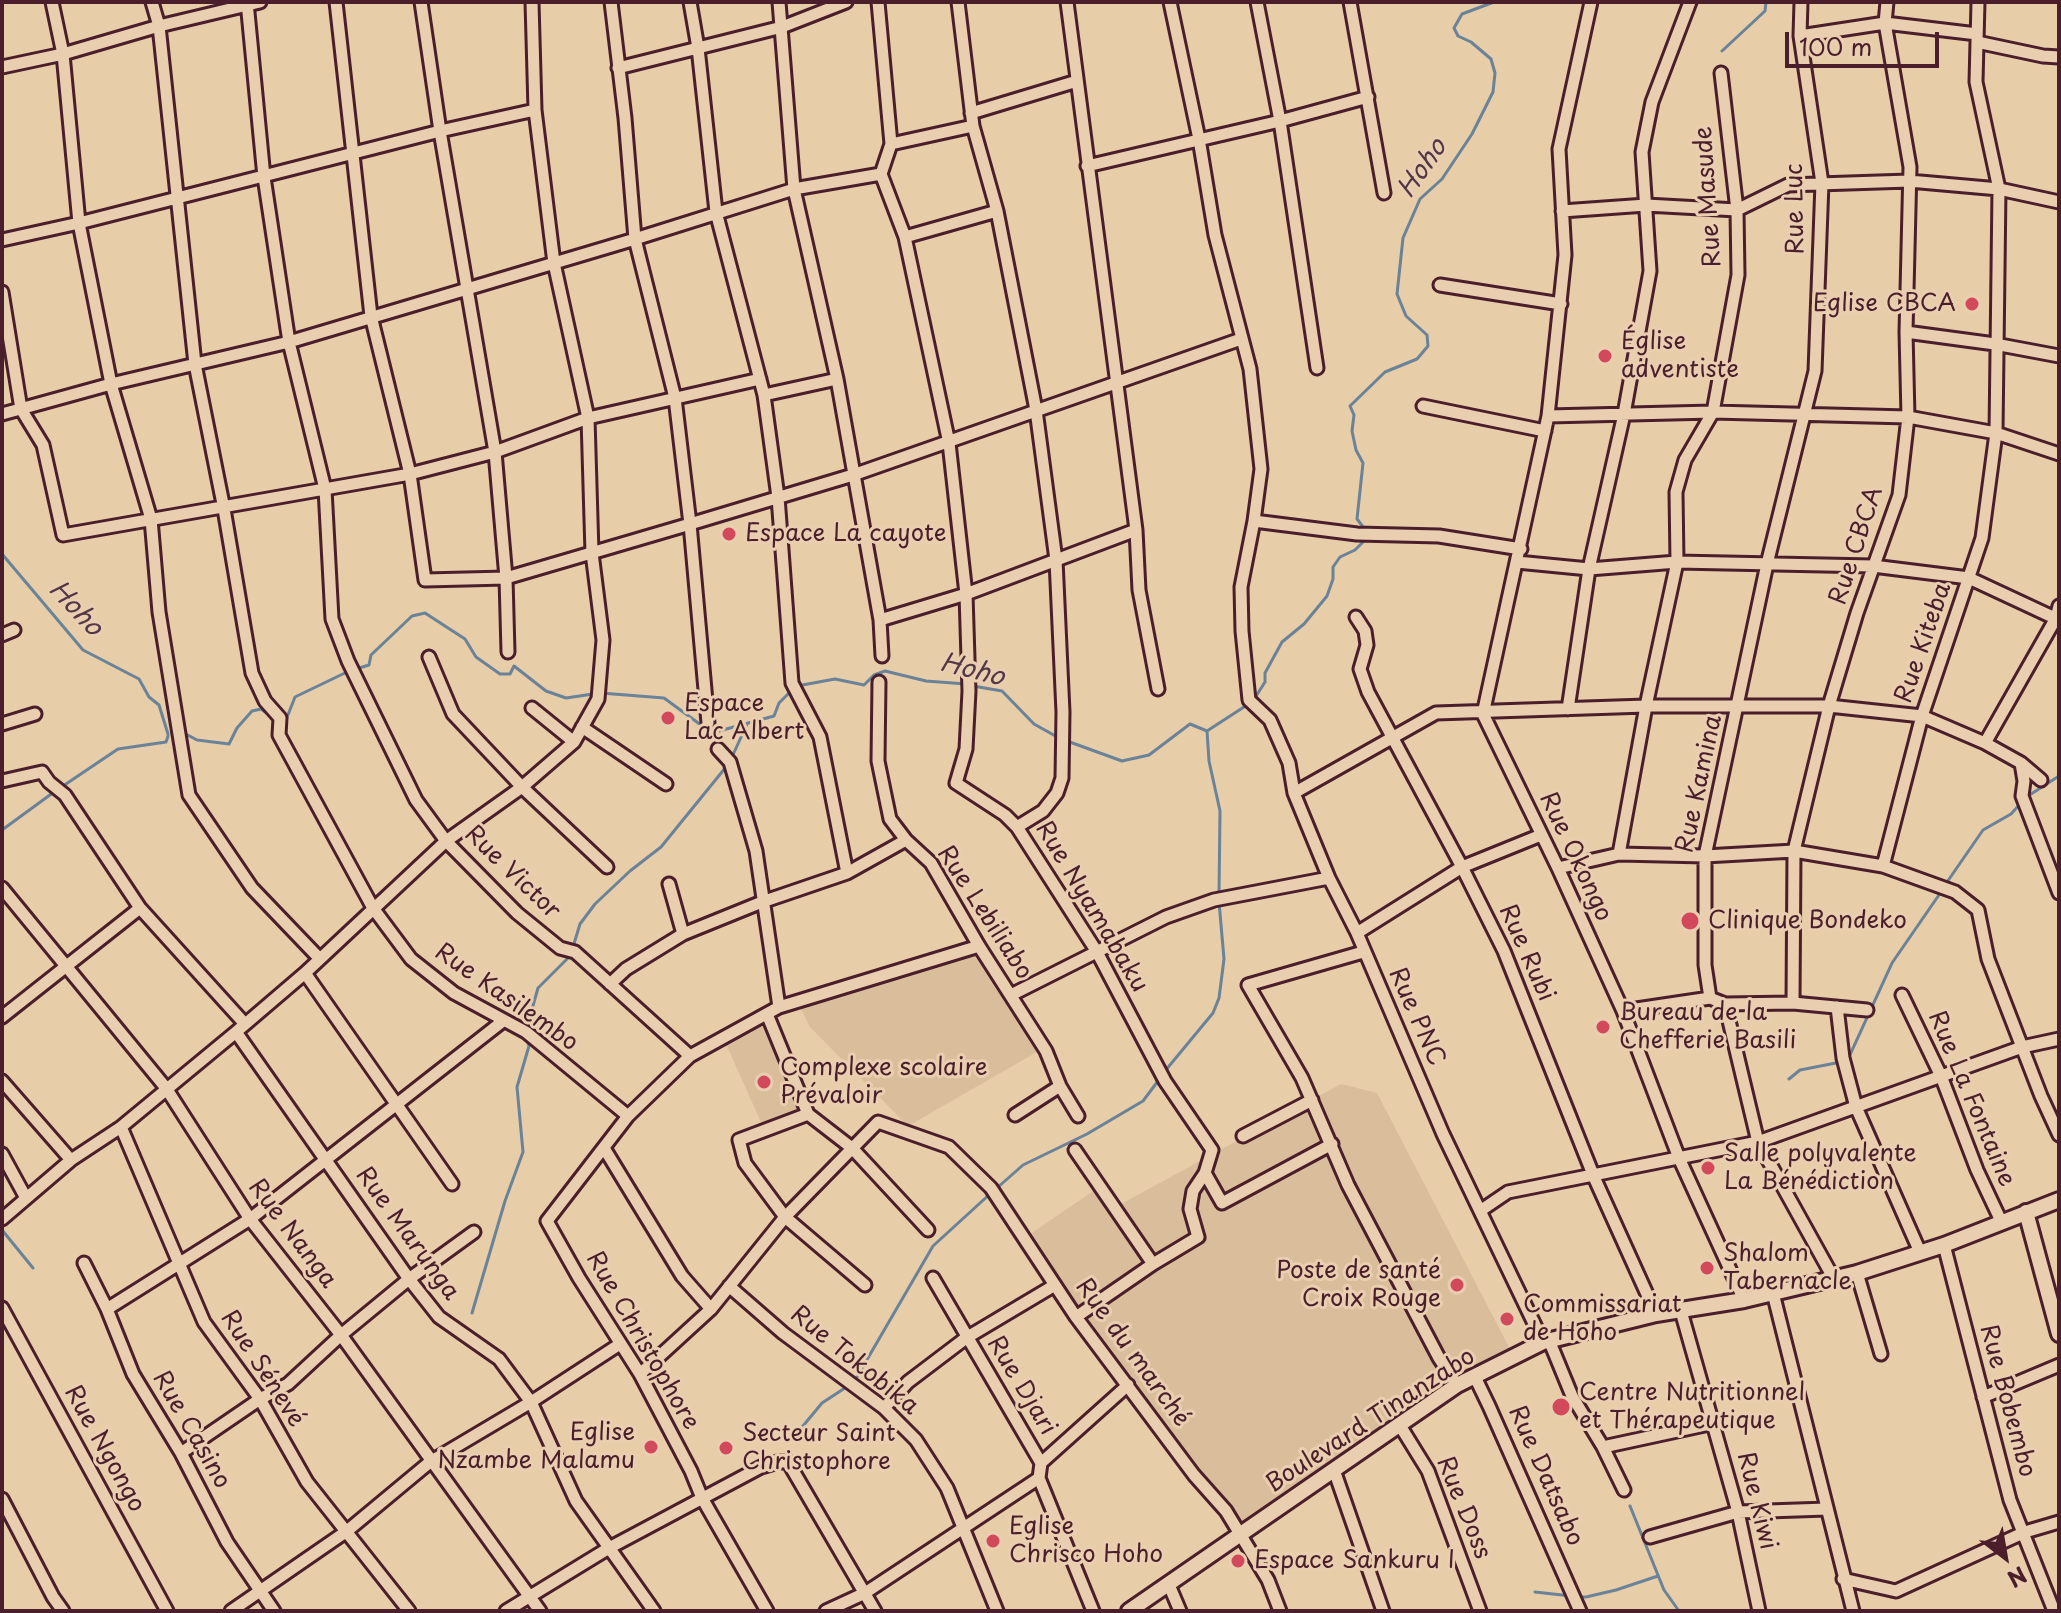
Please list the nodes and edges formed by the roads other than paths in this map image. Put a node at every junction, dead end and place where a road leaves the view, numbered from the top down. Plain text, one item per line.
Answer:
1 (52, 2) edge
2 (152, 2) edge
3 (260, 2) edge
4 (336, 2) edge
5 (421, 2) edge
6 (532, 2) edge
7 (611, 2) edge
8 (690, 2) edge
9 (779, 2) edge
10 (846, 2) edge
11 (878, 2) edge
12 (958, 2) edge
13 (1067, 2) edge
14 (1170, 2) edge
15 (1257, 2) edge
16 (1350, 2) edge
17 (1591, 2) edge
18 (1690, 2) edge
19 (1801, 2) edge
20 (1887, 2) edge
21 (1978, 2) edge
22 (247, 3) edge
23 (1885, 23) junction
24 (159, 26) junction
25 (782, 27) junction
26 (1800, 36) junction
27 (1977, 38) junction
28 (698, 48) junction
29 (63, 54) junction
30 (2059, 57) edge
31 (2, 67) edge
32 (618, 68) junction
33 (1721, 73) dead end
34 (1077, 81) junction
35 (1368, 97) junction
36 (535, 110) junction
37 (972, 119) junction
38 (1280, 121) junction
39 (440, 131) junction
40 (1199, 139) junction
41 (891, 144) junction
42 (351, 154) junction
43 (1087, 166) junction
44 (881, 174) junction
45 (264, 177) junction
46 (1909, 181) junction
47 (1822, 183) junction
48 (794, 189) junction
49 (1999, 189) junction
50 (1384, 193) dead end
51 (176, 197) junction
52 (2059, 202) edge
53 (1646, 205) junction
54 (1737, 210) junction
55 (997, 211) junction
56 (1562, 211) junction
57 (716, 212) junction
58 (79, 223) junction
59 (905, 237) junction
60 (635, 239) junction
61 (2, 240) edge
62 (554, 263) junction
63 (1440, 285) dead end
64 (467, 290) junction
65 (2, 292) edge
66 (1561, 304) junction
67 (371, 316) junction
68 (1906, 332) junction
69 (1241, 339) junction
70 (289, 342) junction
71 (1995, 344) junction
72 (2059, 356) edge
73 (195, 364) junction
74 (1317, 368) dead end
75 (760, 379) junction
76 (837, 379) junction
77 (1116, 382) junction
78 (111, 384) junction
79 (764, 395) junction
80 (675, 398) junction
81 (1423, 406) dead end
82 (21, 409) junction
83 (1036, 410) junction
84 (1713, 412) junction
85 (2, 414) edge
86 (1624, 414) junction
87 (1802, 415) junction
88 (1548, 416) junction
89 (1908, 417) junction
90 (588, 418) junction
91 (1545, 431) junction
92 (1996, 433) junction
93 (949, 443) junction
94 (495, 452) junction
95 (2059, 454) edge
96 (410, 474) junction
97 (853, 475) junction
98 (325, 489) junction
99 (778, 497) junction
100 (224, 509) junction
101 (151, 519) junction
102 (1254, 521) junction
103 (690, 524) junction
104 (1136, 530) junction
105 (1521, 549) junction
106 (592, 553) junction
107 (1056, 560) junction
108 (1517, 562) junction
109 (1677, 562) junction
110 (1767, 564) junction
111 (1873, 566) junction
112 (1589, 569) junction
113 (506, 578) junction
114 (1969, 578) junction
115 (966, 594) junction
116 (2059, 606) edge
117 (1356, 617) dead end
118 (2057, 619) edge
119 (880, 620) junction
120 (508, 652) dead end
121 (882, 656) dead end
122 (429, 657) dead end
123 (879, 682) dead end
124 (1158, 689) dead end
125 (1646, 706) junction
126 (1739, 706) junction
127 (1829, 706) junction
128 (532, 708) dead end
129 (1568, 709) junction
130 (35, 714) dead end
131 (1483, 714) junction
132 (1922, 716) junction
133 (708, 723) dead end
134 (2, 724) edge
135 (582, 727) junction
136 (1394, 737) junction
137 (574, 742) junction
138 (1985, 743) junction
139 (718, 749) dead end
140 (2021, 763) junction
141 (2041, 780) dead end
142 (2, 781) edge
143 (666, 784) dead end
144 (522, 787) junction
145 (1294, 793) junction
146 (1017, 827) junction
147 (1541, 835) junction
148 (906, 840) junction
149 (446, 841) junction
150 (1794, 851) junction
151 (1619, 854) junction
152 (1705, 856) junction
153 (1883, 866) junction
154 (607, 867) dead end
155 (1462, 867) junction
156 (1558, 868) junction
157 (847, 873) junction
158 (1329, 878) junction
159 (669, 884) dead end
160 (2, 888) edge
161 (2059, 893) edge
162 (762, 902) junction
163 (140, 908) junction
164 (373, 908) junction
165 (1357, 933) junction
166 (683, 934) junction
167 (979, 946) junction
168 (1097, 952) junction
169 (1363, 952) junction
170 (319, 958) junction
171 (67, 965) junction
172 (305, 973) junction
173 (610, 984) junction
174 (1011, 995) junction
175 (1902, 995) dead end
176 (1710, 998) junction
177 (1793, 1003) junction
178 (1725, 1004) junction
179 (779, 1007) junction
180 (1837, 1007) junction
181 (1867, 1010) dead end
182 (1623, 1011) junction
183 (767, 1014) junction
184 (2, 1017) edge
185 (503, 1021) junction
186 (241, 1028) junction
187 (2059, 1039) edge
188 (2022, 1047) junction
189 (690, 1056) junction
190 (1941, 1076) junction
191 (2, 1081) edge
192 (1060, 1086) junction
193 (166, 1088) junction
194 (1312, 1100) junction
195 (398, 1105) junction
196 (1856, 1107) junction
197 (808, 1114) junction
198 (1015, 1115) dead end
199 (628, 1116) junction
200 (1078, 1116) dead end
201 (121, 1127) junction
202 (2059, 1135) edge
203 (1243, 1136) dead end
204 (1758, 1142) junction
205 (1332, 1144) junction
206 (604, 1148) junction
207 (852, 1148) junction
208 (1075, 1150) dead end
209 (2, 1154) edge
210 (1679, 1158) junction
211 (71, 1160) junction
212 (327, 1160) junction
213 (1205, 1173) junction
214 (1594, 1177) junction
215 (452, 1184) dead end
216 (26, 1198) junction
217 (2059, 1200) edge
218 (1480, 1211) junction
219 (2026, 1212) junction
220 (785, 1217) junction
221 (2, 1219) edge
222 (250, 1219) junction
223 (2001, 1221) junction
224 (928, 1230) dead end
225 (474, 1232) dead end
226 (1944, 1245) junction
227 (1920, 1252) junction
228 (84, 1263) dead end
229 (1153, 1264) junction
230 (179, 1266) junction
231 (1857, 1273) junction
232 (933, 1278) dead end
233 (409, 1279) junction
234 (1834, 1279) junction
235 (865, 1285) dead end
236 (1055, 1285) junction
237 (729, 1286) junction
238 (1773, 1293) junction
239 (1744, 1300) junction
240 (2, 1308) edge
241 (107, 1309) junction
242 (711, 1309) junction
243 (1681, 1311) junction
244 (1656, 1314) junction
245 (1076, 1317) junction
246 (2059, 1334) edge
247 (341, 1335) junction
248 (966, 1338) junction
249 (1546, 1341) junction
250 (620, 1344) junction
251 (1881, 1354) dead end
252 (2059, 1365) edge
253 (640, 1374) junction
254 (1475, 1377) junction
255 (1128, 1385) junction
256 (1457, 1385) junction
257 (1983, 1397) junction
258 (260, 1399) junction
259 (531, 1402) junction
260 (884, 1408) junction
261 (1714, 1423) junction
262 (1399, 1424) junction
263 (1603, 1447) junction
264 (181, 1453) junction
265 (430, 1462) junction
266 (1041, 1463) junction
267 (1334, 1470) junction
268 (1039, 1478) junction
269 (1624, 1490) dead end
270 (702, 1498) junction
271 (2, 1499) edge
272 (1827, 1509) junction
273 (1738, 1512) junction
274 (2059, 1522) edge
275 (964, 1528) junction
276 (347, 1531) junction
277 (2025, 1532) junction
278 (1239, 1533) junction
279 (1650, 1537) dead end
280 (609, 1548) junction
281 (1843, 1579) junction
282 (1169, 1585) junction
283 (259, 1591) junction
284 (865, 1593) junction
285 (530, 1597) junction
286 (1576, 1603) edge
287 (63, 1611) edge
288 (167, 1611) edge
289 (231, 1611) edge
290 (274, 1611) edge
291 (409, 1611) edge
292 (506, 1611) edge
293 (540, 1611) edge
294 (654, 1611) edge
295 (767, 1611) edge
296 (826, 1611) edge
297 (875, 1611) edge
298 (997, 1611) edge
299 (1093, 1611) edge
300 (1129, 1611) edge
301 (1180, 1611) edge
302 (1280, 1611) edge
303 (1383, 1611) edge
304 (1480, 1611) edge
305 (1759, 1611) edge
306 (1853, 1611) edge
307 (2054, 1611) edge

1 - 29 street
2 - 24 street
3 - 22 street
4 - 42 street
5 - 39 street
6 - 36 street
7 - 32 street
8 - 28 street
9 - 25 street
10 - 25 street
11 - 41 street
12 - 37 street
13 - 34 street
14 - 40 street
15 - 38 street
16 - 35 street
17 - 56 street
18 - 53 street
19 - 26 street, Rue Luc
20 - 23 street, Rue CBCA
21 - 27 street, Rue Kiteba
22 - 24 street
22 - 45 street, Rue Victor
23 - 26 street
23 - 27 street
23 - 46 street, Rue CBCA
24 - 29 street
24 - 51 street
25 - 28 street
25 - 48 street
26 - 47 street, Rue Luc
27 - 30 street
27 - 49 street, Rue Kiteba
28 - 32 street
28 - 57 street
29 - 31 street
29 - 58 street
32 - 60 street
33 - 54 street, Rue Masude
34 - 37 street
34 - 43 street
35 - 38 street
35 - 50 street
36 - 39 street
36 - 62 street
37 - 41 street
37 - 55 street
38 - 40 street
38 - 74 street
39 - 42 street
39 - 64 street
40 - 43 street
40 - 69 street
41 - 44 street
42 - 45 street
42 - 67 street
43 - 77 street
44 - 48 street
44 - 59 street
45 - 51 street
45 - 70 street, Rue Victor
46 - 47 street
46 - 49 street
46 - 68 street, Rue CBCA
47 - 54 street
47 - 87 street, Rue Luc
48 - 57 street
48 - 76 street
49 - 52 street
49 - 71 street, Rue Kiteba
51 - 58 street
51 - 73 street
53 - 54 street
53 - 56 street
53 - 86 street
54 - 84 street, Rue Masude
55 - 59 street
55 - 83 street
56 - 66 street
57 - 60 street
57 - 75 street
58 - 61 street
58 - 78 street
59 - 93 street
60 - 62 street
60 - 80 street
62 - 64 street
62 - 90 street
63 - 66 street
64 - 67 street
64 - 94 street
65 - 82 street
66 - 88 street
67 - 70 street
67 - 96 street
68 - 71 street
68 - 89 street, Rue CBCA
69 - 77 street
69 - 102 street
70 - 73 street
70 - 98 street, Rue Victor
71 - 72 street
71 - 92 street, Rue Kiteba
73 - 78 street
73 - 100 street
75 - 79 street
75 - 80 street
76 - 79 street
76 - 97 street
77 - 83 street
77 - 104 street
78 - 82 street
78 - 101 street
79 - 99 street
80 - 90 street
80 - 103 street
81 - 91 street
82 - 85 street
82 - 101 street
83 - 93 street
83 - 107 street
84 - 86 street
84 - 87 street
84 - 109 street, Rue Okongo
86 - 88 street
86 - 112 street
87 - 89 street
87 - 110 street, Rue Kamina
88 - 91 street
89 - 92 street
89 - 111 street, Rue CBCA
90 - 94 street
90 - 106 street
91 - 105 street
92 - 95 street
92 - 114 street, Rue Kiteba
93 - 97 street
93 - 115 street
94 - 96 street
94 - 113 street
96 - 98 street
96 - 113 street
97 - 99 street
97 - 119 street
98 - 100 street
98 - 149 street, Rue Victor
99 - 103 street
99 - 157 street
100 - 101 street
100 - 164 street, Rue Kasilembo
101 - 170 street
102 - 105 street
102 - 145 street, Rue PNC
103 - 106 street
103 - 133 street
104 - 107 street
104 - 124 street
105 - 108 street
106 - 113 street
106 - 135 street
107 - 115 street
107 - 146 street
108 - 112 street
108 - 131 street
109 - 110 street
109 - 112 street
109 - 125 street, Rue Okongo
110 - 111 street
110 - 126 street, Rue Kamina
111 - 114 street
111 - 127 street, Rue CBCA
112 - 129 street
113 - 120 street
114 - 118 street
114 - 132 street, Rue Kiteba
115 - 119 street
115 - 146 street, Rue Nyamabaku
116 - 118 street
117 - 136 street, Rue Rubi
118 - 138 street
119 - 121 street
122 - 144 street
123 - 148 street, Rue Lebiliabo
125 - 126 street
125 - 129 street
125 - 151 street, Rue Okongo
126 - 127 street
126 - 152 street, Rue Kamina
127 - 132 street
127 - 150 street, Rue CBCA
128 - 137 street
129 - 131 street
130 - 134 street
131 - 136 street
131 - 147 street, Rue Okongo
132 - 138 street
132 - 153 street, Rue Kiteba
135 - 137 street
135 - 143 street
136 - 145 street
136 - 155 street, Rue Rubi
137 - 144 street
138 - 140 street
139 - 162 street
140 - 141 street
140 - 161 street
142 - 163 street, Rue Marunga
144 - 149 street
144 - 154 street
145 - 158 street, Rue PNC
146 - 168 street, Rue Nyamabaku
147 - 155 street
147 - 156 street, Rue Okongo
148 - 157 street
148 - 167 street, Rue Lebiliabo
149 - 164 street
149 - 173 street, Rue Victor
150 - 152 street
150 - 153 street
150 - 177 street, Rue CBCA
151 - 152 street
151 - 156 street
152 - 176 street, Rue Kamina
153 - 188 street
155 - 165 street
155 - 214 street, Rue Rubi
156 - 182 street, Rue Okongo
157 - 162 street
158 - 165 street, Rue PNC
158 - 168 street
159 - 166 street
160 - 171 street, Rue Nanga
162 - 166 street
162 - 179 street
163 - 171 street
163 - 186 street, Rue Marunga
164 - 170 street
164 - 185 street, Rue Kasilembo
165 - 169 street, Rue PNC
166 - 173 street
167 - 174 street, Rue Lebiliabo
167 - 179 street
168 - 174 street
168 - 213 street, Rue Nyamabaku
169 - 194 street
169 - 218 street, Rue PNC
170 - 172 street
171 - 184 street
171 - 193 street, Rue Nanga
172 - 186 street
172 - 195 street
173 - 189 street, Rue Victor
174 - 192 street, Rue Lebiliabo
175 - 190 street, Rue La Fontaine
176 - 178 street
176 - 182 street
177 - 178 street
177 - 180 street
178 - 204 street
179 - 183 street
180 - 181 street
180 - 196 street
182 - 210 street, Rue Okongo
183 - 189 street
183 - 197 street
185 - 195 street
185 - 199 street, Rue Kasilembo
186 - 193 street
186 - 212 street, Rue Marunga
187 - 188 street
188 - 190 street
188 - 202 street
189 - 199 street
190 - 196 street
190 - 223 street, Rue La Fontaine
191 - 211 street
192 - 198 street
192 - 200 street, Rue Lebiliabo
193 - 201 street
193 - 222 street, Rue Nanga
194 - 203 street
194 - 205 street
195 - 212 street
195 - 215 street
196 - 204 street
196 - 227 street
197 - 207 street
197 - 220 street
199 - 206 street
201 - 211 street
201 - 230 street, Rue Sénevé
204 - 210 street
204 - 234 street
205 - 213 street
205 - 256 street
206 - 242 street
206 - 250 street, Rue Christophore
207 - 220 street
207 - 224 street
207 - 236 street, Rue du marché
208 - 229 street
209 - 216 street
210 - 214 street
210 - 239 street, Rue Okongo
211 - 216 street
212 - 222 street
212 - 233 street, Rue Marunga
213 - 229 street
214 - 218 street
214 - 244 street, Rue Rubi
216 - 221 street
217 - 219 street, Boulevard Tinanzabo
218 - 249 street, Rue PNC
219 - 223 street, Boulevard Tinanzabo
219 - 246 street, Rue La Fontaine
220 - 235 street
220 - 237 street
222 - 230 street
222 - 247 street, Rue Nanga
223 - 226 street, Boulevard Tinanzabo
225 - 233 street
226 - 227 street, Boulevard Tinanzabo
226 - 257 street, Rue Bobembo
227 - 231 street, Boulevard Tinanzabo
228 - 241 street, Rue Casino
229 - 245 street
230 - 241 street
230 - 258 street, Rue Sénevé
231 - 234 street, Boulevard Tinanzabo
231 - 251 street
232 - 248 street, Rue Djari
233 - 247 street
233 - 259 street, Rue Marunga
234 - 238 street, Boulevard Tinanzabo
236 - 245 street, Rue du marché
236 - 248 street
237 - 242 street
237 - 260 street, Rue Tokobika
238 - 239 street, Boulevard Tinanzabo
238 - 272 street
239 - 243 street, Boulevard Tinanzabo
240 - 288 street, Rue Ngongo
241 - 264 street, Rue Casino
242 - 253 street
243 - 244 street, Boulevard Tinanzabo
243 - 261 street, Rue Kiwi
244 - 249 street, Boulevard Tinanzabo
245 - 255 street, Rue du marché
247 - 258 street
247 - 265 street, Rue Nanga
248 - 260 street
248 - 266 street, Rue Djari
249 - 254 street, Boulevard Tinanzabo
249 - 263 street, Rue PNC
250 - 253 street, Rue Christophore
250 - 259 street
252 - 257 street
253 - 270 street, Rue Christophore
254 - 256 street, Boulevard Tinanzabo
254 - 286 street, Rue Datsabo
255 - 266 street
255 - 278 street, Rue du marché
256 - 262 street, Boulevard Tinanzabo
257 - 277 street, Rue Bobembo
258 - 264 street
258 - 276 street, Rue Sénevé
259 - 265 street
259 - 280 street, Rue Marunga
260 - 275 street, Rue Tokobika
261 - 263 street
261 - 273 street, Rue Kiwi
262 - 267 street, Boulevard Tinanzabo
262 - 304 street, Rue Doss
263 - 269 street, Rue PNC
264 - 283 street, Rue Casino
265 - 276 street
265 - 285 street, Rue Nanga
266 - 268 street, Rue Djari
267 - 278 street, Boulevard Tinanzabo
267 - 303 street
268 - 275 street
268 - 299 street, Rue Djari
270 - 280 street
270 - 284 street
270 - 295 street, Rue Christophore
271 - 287 street
272 - 273 street
272 - 281 street
273 - 279 street
273 - 305 street, Rue Kiwi
274 - 277 street
275 - 284 street
275 - 298 street, Rue Tokobika
276 - 283 street
276 - 291 street, Rue Sénevé
277 - 281 street
277 - 307 street, Rue Bobembo
278 - 282 street, Boulevard Tinanzabo
278 - 302 street, Rue du marché
280 - 285 street
280 - 294 street, Rue Marunga
281 - 306 street
282 - 300 street, Boulevard Tinanzabo
282 - 301 street
283 - 289 street
283 - 290 street, Rue Casino
284 - 296 street
284 - 297 street
285 - 292 street
285 - 293 street, Rue Nanga

